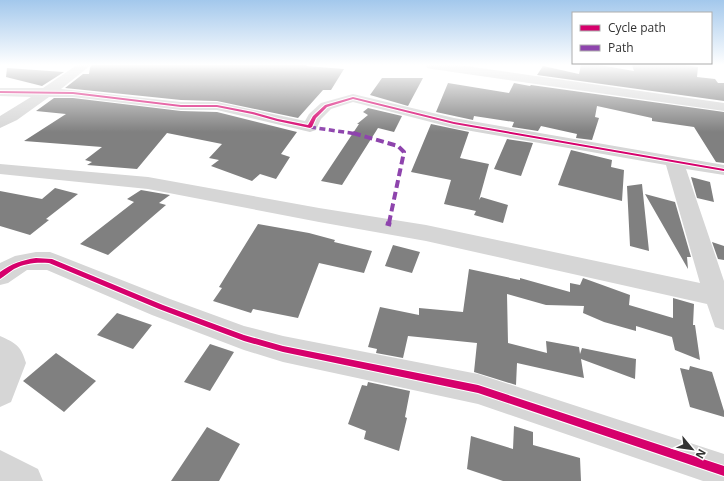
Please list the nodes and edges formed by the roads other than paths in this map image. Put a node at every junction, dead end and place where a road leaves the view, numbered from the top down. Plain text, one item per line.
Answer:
1 (53, 87) edge
2 (588, 87) edge
3 (0, 92) edge
4 (45, 93) junction
5 (724, 107) edge
6 (0, 123) edge
7 (674, 161) junction
8 (0, 169) edge
9 (724, 170) edge
10 (0, 276) edge
11 (720, 297) edge
12 (724, 319) edge
13 (0, 349) edge
14 (0, 392) edge
15 (0, 467) edge
16 (724, 471) edge
17 (26, 481) edge

1 - 4 street
2 - 5 street
3 - 4 street
4 - 6 street
4 - 7 street
7 - 9 street
7 - 11 street
8 - 11 street
10 - 16 street
11 - 12 street
13 - 14 street
15 - 17 street

